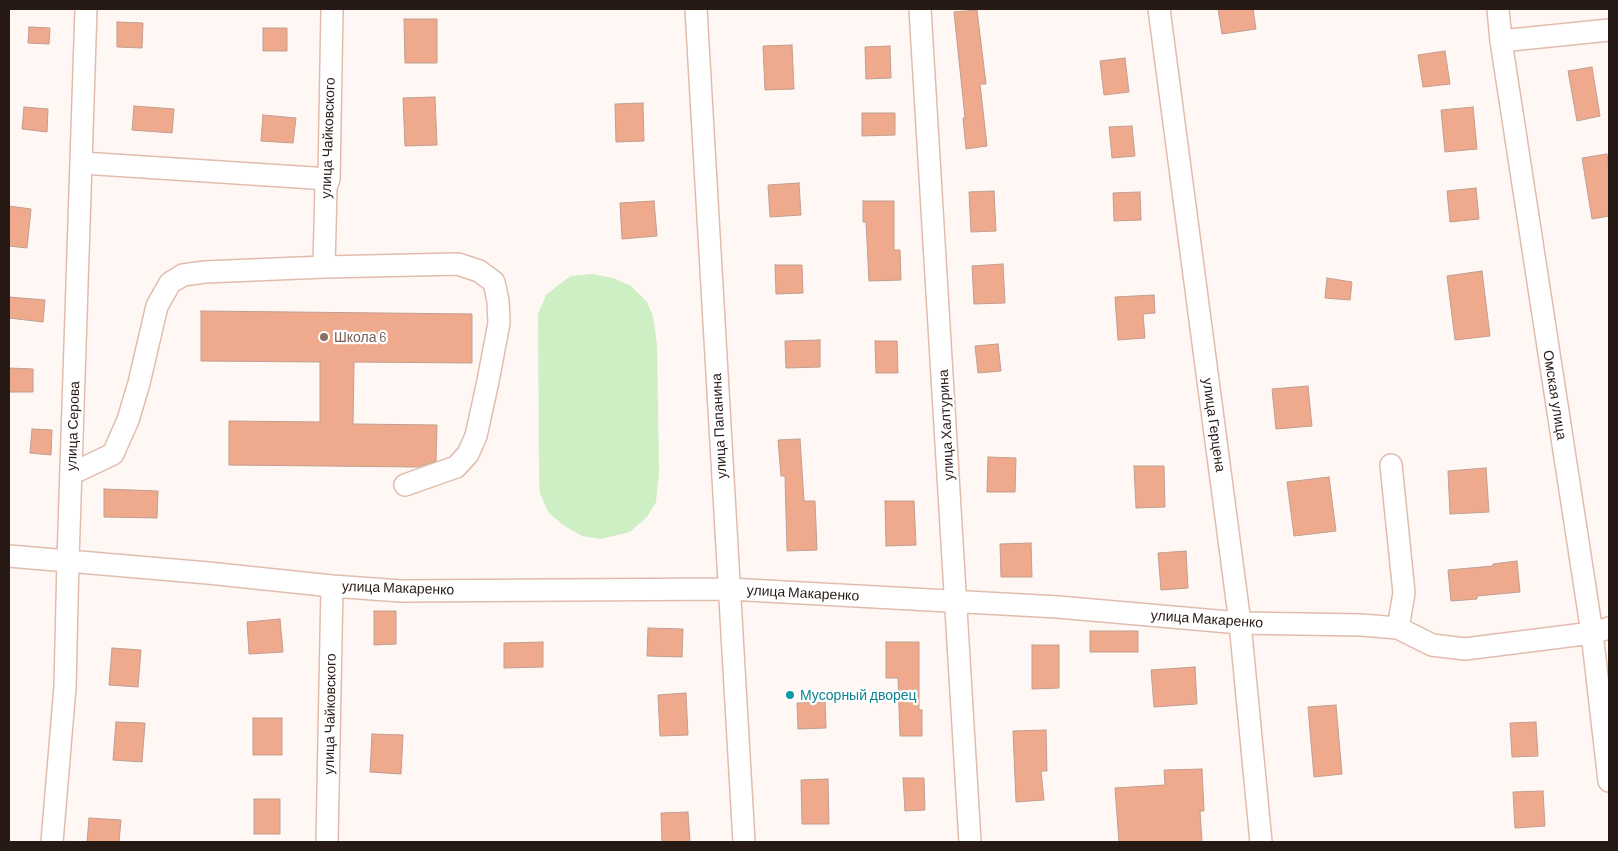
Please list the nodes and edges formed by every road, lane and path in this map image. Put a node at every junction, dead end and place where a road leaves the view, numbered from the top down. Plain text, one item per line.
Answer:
1 (86, 9) edge
2 (332, 9) edge
3 (696, 9) edge
4 (920, 9) edge
5 (1159, 9) edge
6 (1498, 9) edge
7 (1609, 30) edge
8 (1501, 41) junction
9 (82, 163) junction
10 (329, 179) junction
11 (324, 267) junction
12 (1391, 465) dead end
13 (71, 474) junction
14 (405, 485) dead end
15 (9, 556) edge
16 (68, 560) junction
17 (332, 586) junction
18 (729, 589) junction
19 (956, 602) junction
20 (1240, 623) junction
21 (1398, 628) junction
22 (1601, 630) edge
23 (1609, 781) edge
24 (52, 842) edge
25 (327, 842) edge
26 (744, 842) edge
27 (970, 842) edge
28 (1261, 842) edge

1 - 9 street, улица Серова
2 - 10 street, улица Чайковского
3 - 18 street, улица Папанина
4 - 19 street, улица Халтурина
5 - 20 street, улица Герцена
6 - 8 street, Омская улица
7 - 8 street
8 - 22 street, Омская улица
9 - 10 street
9 - 13 street, улица Серова
10 - 11 street, улица Чайковского
11 - 13 street
11 - 14 street
12 - 21 street
13 - 16 street, улица Серова
15 - 16 street, улица Макаренко
16 - 17 street, улица Макаренко
16 - 24 street, улица Серова
17 - 18 street, улица Макаренко
17 - 25 street, улица Чайковского
18 - 19 street, улица Макаренко
18 - 26 street, улица Папанина
19 - 20 street, улица Макаренко
19 - 27 street, улица Халтурина
20 - 21 street, улица Макаренко
20 - 28 street, улица Герцена
21 - 22 street, улица Макаренко
22 - 23 street, Омская улица

